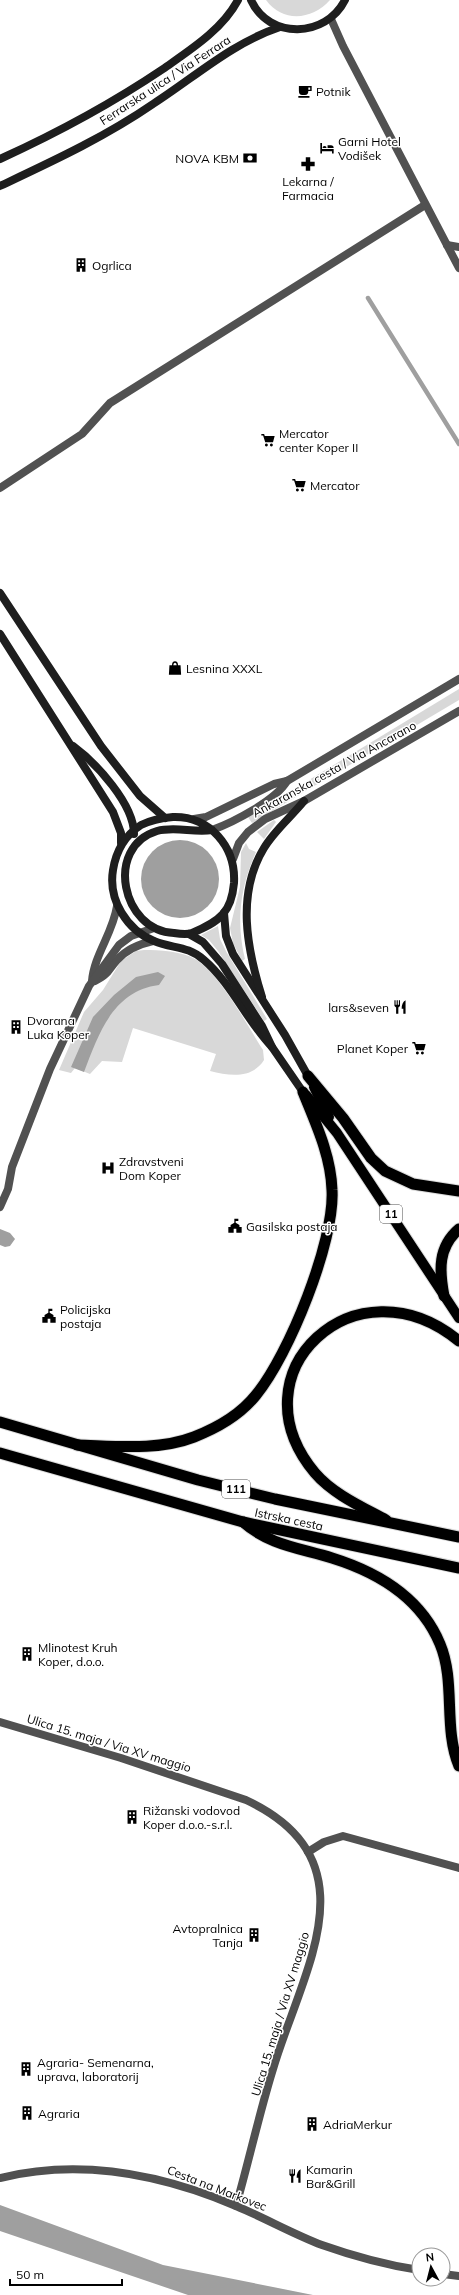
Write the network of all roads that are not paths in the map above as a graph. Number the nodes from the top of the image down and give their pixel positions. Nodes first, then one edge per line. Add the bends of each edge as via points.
1 (238, 0) edge
2 (251, 0) edge
3 (345, 0) edge
4 (331, 19) junction
5 (280, 26) junction
6 (0, 159) edge
7 (0, 186) edge
8 (425, 205) junction
9 (447, 245) junction
10 (459, 248) edge
11 (459, 268) edge
12 (0, 488) edge
13 (0, 592) edge
14 (0, 634) edge
15 (459, 679) edge
16 (459, 711) edge
17 (72, 745) junction
18 (287, 781) junction
19 (304, 801) junction
20 (165, 818) junction
21 (194, 819) junction
22 (212, 830) junction
23 (134, 831) junction
24 (121, 843) junction
25 (134, 848) junction
26 (232, 859) junction
27 (117, 906) junction
28 (224, 913) junction
29 (154, 928) junction
30 (141, 933) junction
31 (190, 934) junction
32 (153, 941) junction
33 (92, 982) junction
34 (262, 997) junction
35 (272, 1047) junction
36 (308, 1076) junction
37 (304, 1092) junction
38 (337, 1133) junction
39 (459, 1191) edge
40 (0, 1208) edge
41 (459, 1229) edge
42 (444, 1296) junction
43 (459, 1318) edge
44 (459, 1341) edge
45 (0, 1422) edge
46 (77, 1445) junction
47 (0, 1453) edge
48 (242, 1522) junction
49 (397, 1526) junction
50 (459, 1537) edge
51 (459, 1568) edge
52 (0, 1722) edge
53 (459, 1766) edge
54 (308, 1852) junction
55 (459, 1868) edge
56 (0, 2178) edge
57 (236, 2206) junction
58 (411, 2269) edge

1 - 6 main road, Ferrarska ulica / Via Ferrara via 233,10 214,31 152,76 71,125
2 - 5 main road via 260,14
3 - 4 main road
4 - 5 main road via 307,29 294,30
4 - 8 street
5 - 7 main road, Ferrarska ulica / Via Ferrara via 255,36 226,53 153,104 81,148
8 - 9 street
8 - 12 street via 110,403 82,434
9 - 10 street
9 - 11 street
13 - 20 main road via 101,746 140,796
14 - 17 main road
15 - 18 street, Ankaranska cesta / Via Ancarano
16 - 19 street, Ankaranska cesta / Via Ancarano
17 - 23 main road via 84,754 112,785 125,804
17 - 24 main road via 76,756 113,812 121,833
18 - 21 street, Ankaranska cesta / Via Ancarano via 274,784 206,817
18 - 22 street, Ankaranska cesta / Via Ancarano via 282,791 238,818
19 - 26 street, Ankaranska cesta / Via Ancarano via 265,819 248,832 239,843
19 - 34 main road via 264,849 257,862 247,898 248,944
20 - 21 main road
20 - 23 main road via 151,820
21 - 22 main road
22 - 25 main road via 157,831 138,842
22 - 26 main road via 222,839
23 - 24 main road
23 - 25 main road
24 - 27 main road via 112,877
25 - 29 main road via 125,866 126,889 130,903 138,915
26 - 28 main road via 233,892
27 - 30 main road via 133,928
27 - 33 street via 115,918 93,968
28 - 31 main road via 208,926
28 - 34 main road via 226,936 233,954
29 - 30 street
29 - 31 main road via 170,933
30 - 32 main road
30 - 33 street via 131,936 119,945
31 - 35 main road via 203,942 222,964 262,1026
32 - 33 street via 129,950 116,960 107,975
32 - 35 main road via 192,951 206,961 256,1030
33 - 40 street via 50,1069 12,1167 8,1189
34 - 36 main road
35 - 37 main road
36 - 38 main road, 11
36 - 39 highway via 343,1118 371,1158 385,1171 413,1184
37 - 38 main road, 11
37 - 46 highway via 327,1154 332,1191 331,1213 312,1284 289,1340 268,1379 240,1412 193,1438 163,1445
38 - 42 main road, 11
41 - 42 highway via 452,1235 440,1260
42 - 43 main road, 11
44 - 49 highway via 438,1326 416,1317 378,1311 355,1315 336,1323 315,1339 301,1356 292,1377 288,1399 289,1424 298,1450 316,1474 339,1494
45 - 46 highway, Istrska cesta / 111
46 - 49 highway, Istrska cesta / 111 via 252,1494
47 - 48 highway, Istrska cesta / 111
48 - 51 highway, Istrska cesta / 111
48 - 53 highway via 256,1534 277,1544 332,1558 359,1569 386,1582 409,1599 428,1622 440,1644 447,1675 452,1735
49 - 50 highway, Istrska cesta
52 - 54 street, Ulica 15. maja / Via XV maggio via 128,1761 258,1805 291,1830
54 - 55 street via 324,1842 343,1836
54 - 57 street, Ulica 15. maja / Via XV maggio via 318,1875 320,1892 320,1920 316,1944 273,2069
56 - 57 street, Cesta na Markovec via 59,2169 119,2171 156,2178
57 - 58 street, Cesta na Markovec via 322,2244

